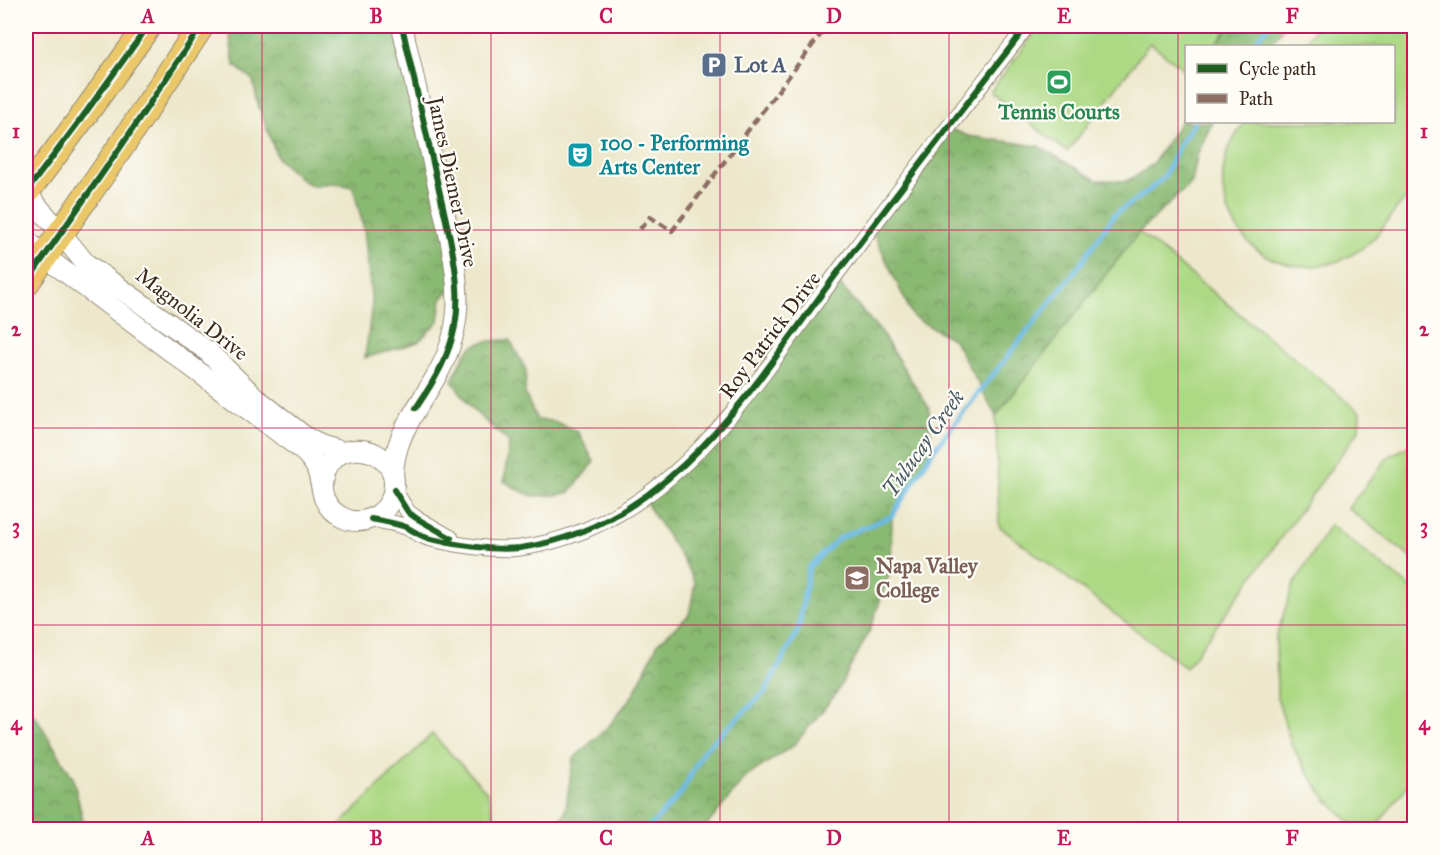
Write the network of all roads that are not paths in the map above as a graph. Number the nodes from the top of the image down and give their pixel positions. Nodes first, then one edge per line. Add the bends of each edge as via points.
1 (148, 26) edge
2 (201, 26) edge
3 (402, 26) edge
4 (1027, 26) edge
5 (26, 193) edge
6 (61, 232) junction
7 (35, 248) edge
8 (26, 283) edge
9 (416, 408) junction
10 (350, 450) junction
11 (393, 483) junction
12 (322, 488) junction
13 (371, 519) junction
14 (462, 544) junction

1 - 5 main road
2 - 6 main road
3 - 9 street, James Diemer Drive via 456,266 459,298 457,321 444,362
4 - 14 street, Roy Patrick Drive via 848,258 759,382 699,451 643,498 574,535 517,548
5 - 6 street, Magnolia Drive
6 - 7 main road
6 - 10 street, Magnolia Drive via 85,263 206,350 295,429 319,445
7 - 8 main road
7 - 12 street, Magnolia Drive via 301,449 316,467
9 - 10 street, James Diemer Drive via 390,435 374,445
9 - 11 street, James Diemer Drive via 398,440
10 - 11 street, Magnolia Drive via 370,451 382,458
10 - 12 street via 333,459 325,469
11 - 13 street via 386,508
11 - 14 street, Roy Patrick Drive via 408,512
12 - 13 street, Magnolia Drive via 327,503 338,515 351,521
13 - 14 street, Roy Patrick Drive

